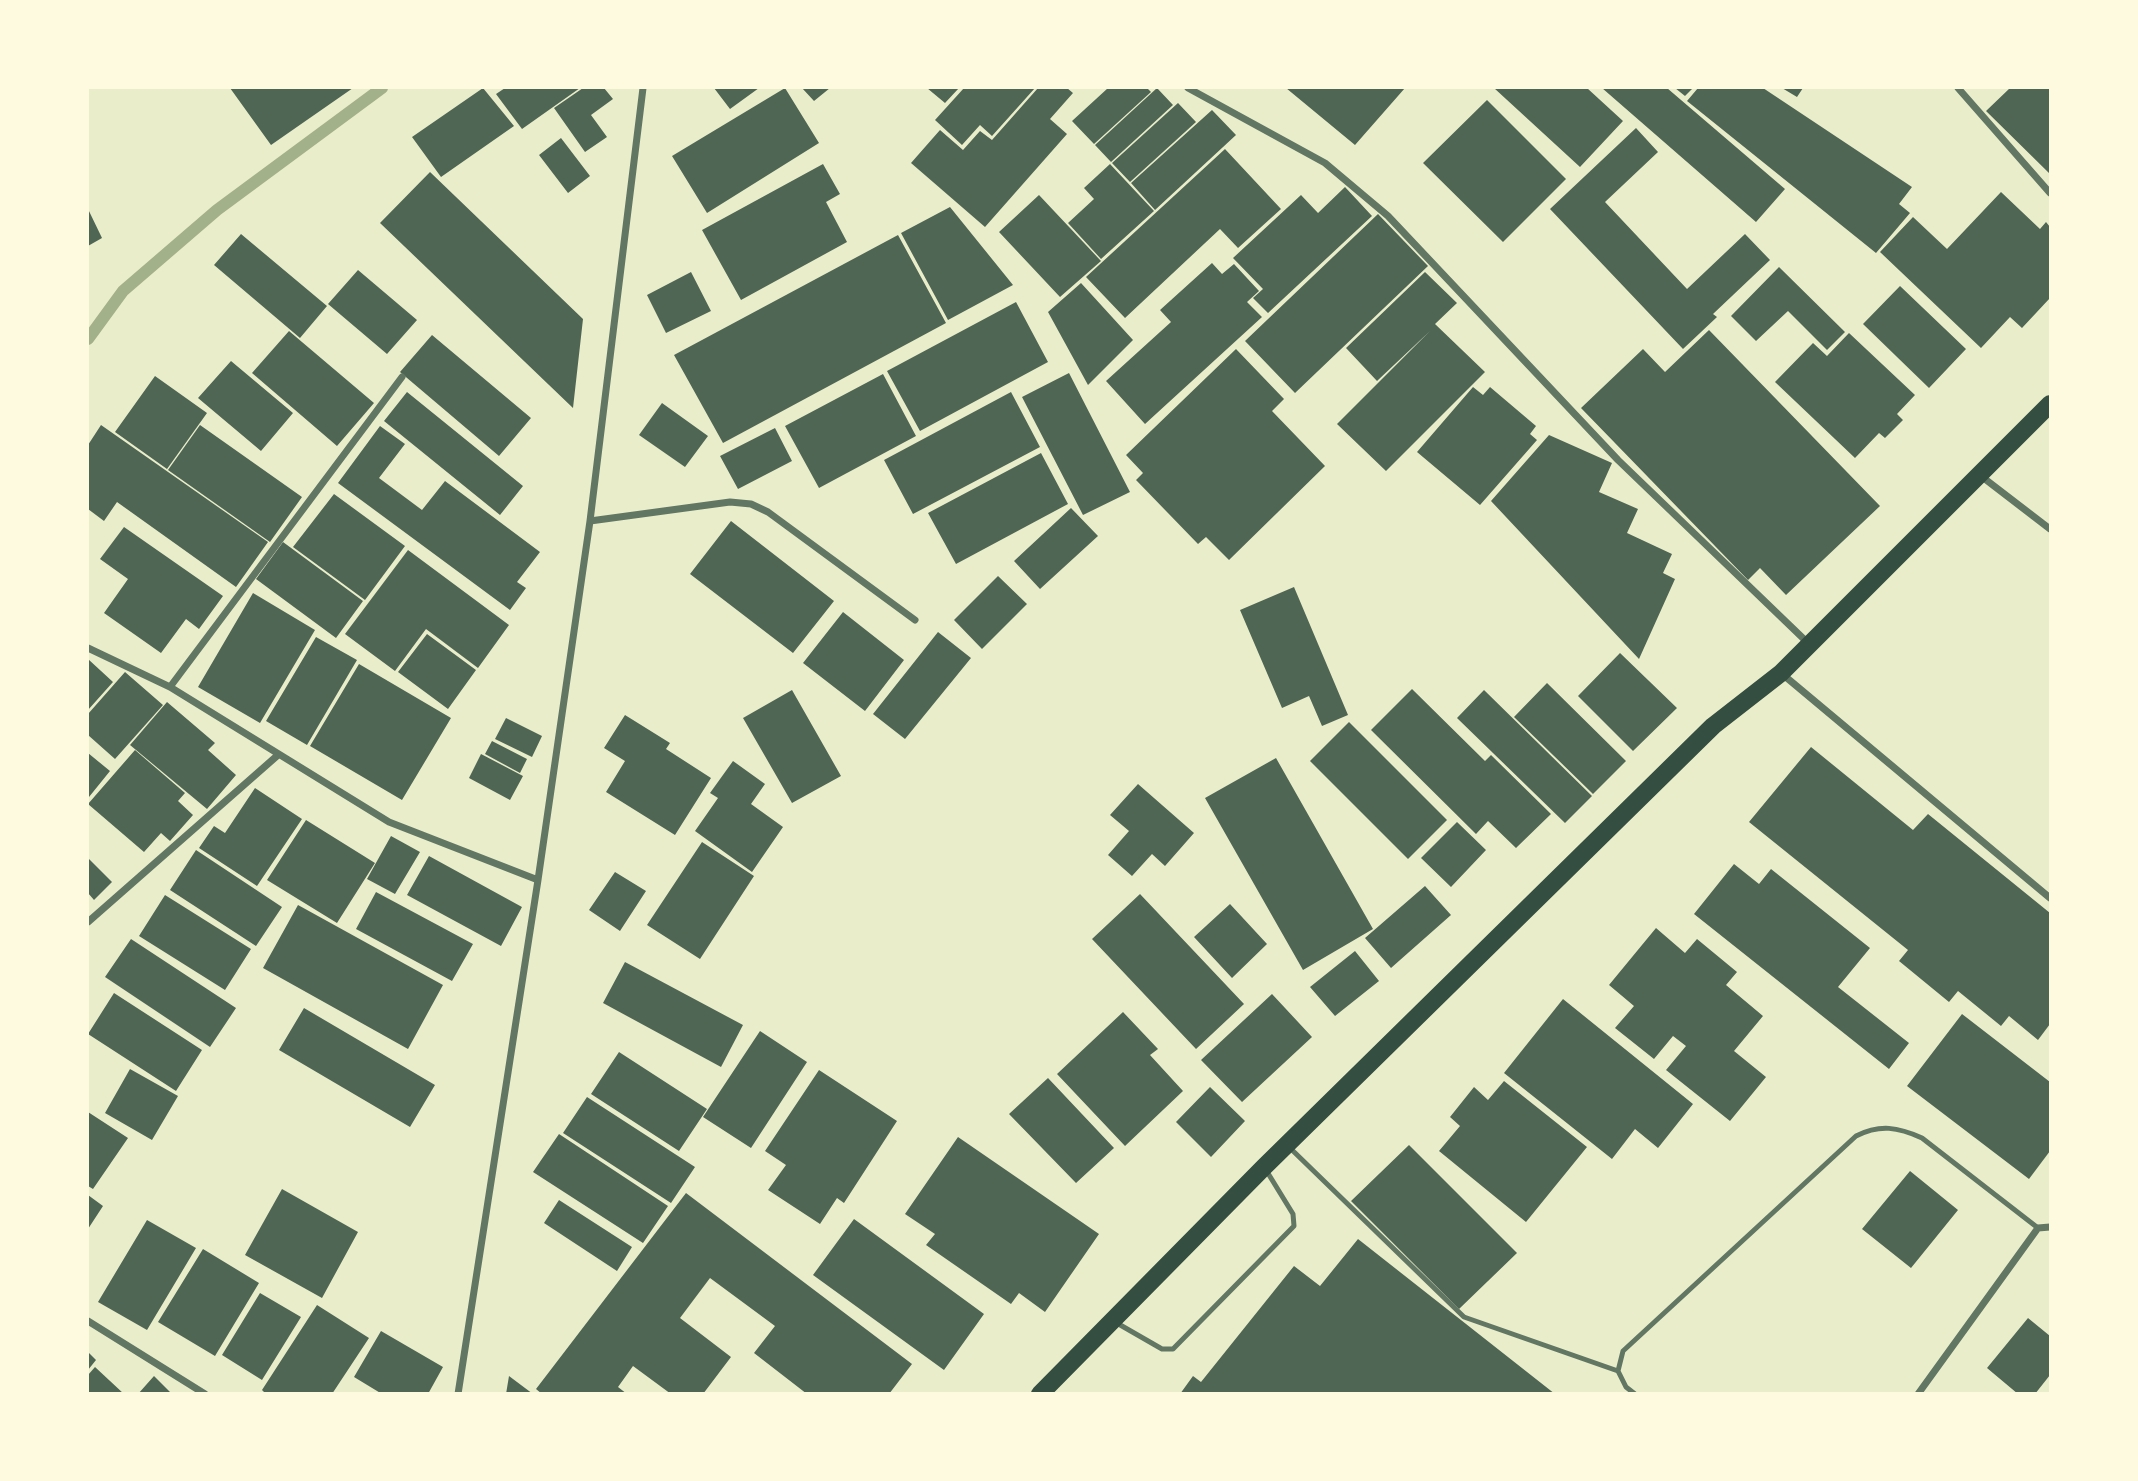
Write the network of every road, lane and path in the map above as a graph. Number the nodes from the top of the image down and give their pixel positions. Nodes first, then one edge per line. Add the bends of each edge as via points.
1 (643, 88) edge
2 (1188, 88) edge
3 (1958, 88) edge
4 (2050, 193) edge
5 (402, 377) dead end
6 (2050, 404) edge
7 (1981, 476) junction
8 (590, 521) junction
9 (2050, 530) edge
10 (915, 620) dead end
11 (1809, 643) junction
12 (88, 648) edge
13 (1781, 673) junction
14 (170, 687) junction
15 (278, 755) junction
16 (538, 880) junction
17 (2050, 898) edge
18 (88, 922) edge
19 (1287, 1145) junction
20 (1264, 1167) junction
21 (2050, 1227) edge
22 (2038, 1228) junction
23 (1113, 1320) junction
24 (88, 1321) edge
25 (1618, 1371) junction
26 (205, 1394) edge
27 (458, 1394) edge
28 (1040, 1394) edge
29 (1635, 1394) edge
30 (1918, 1394) edge

1 - 8 street
2 - 11 street via 1325,163 1388,216 1618,460
3 - 4 street
5 - 14 street
6 - 7 main road
7 - 9 street
7 - 11 main road
8 - 10 street via 730,502 751,504
8 - 16 street
11 - 13 main road
12 - 14 street
13 - 17 street
13 - 19 main road via 1713,726
14 - 15 street
15 - 16 street via 389,822
15 - 18 street
16 - 27 street
19 - 20 main road
19 - 25 lane via 1464,1317
20 - 23 main road
20 - 23 lane via 1293,1214 1294,1226 1173,1349 1162,1349
21 - 22 street
22 - 25 lane via 1922,1138 1902,1129 1869,1129 1856,1136 1623,1351
22 - 30 street
23 - 28 main road
24 - 26 street
25 - 29 lane

